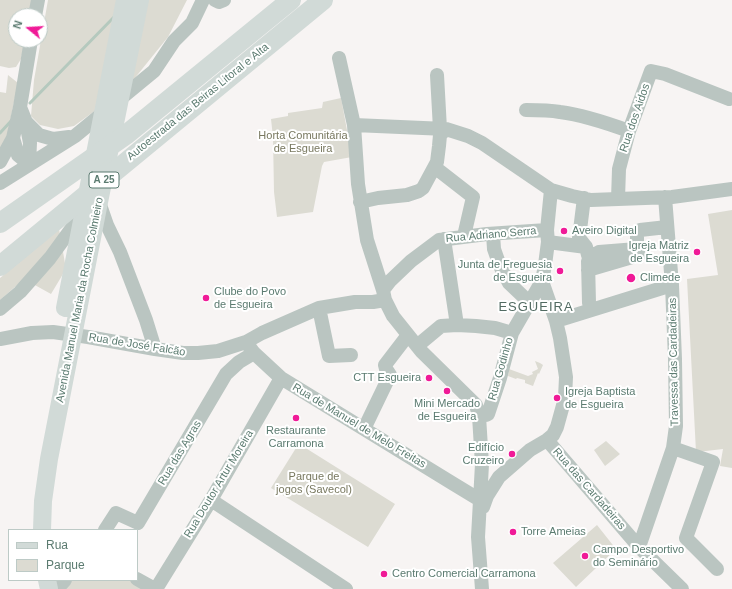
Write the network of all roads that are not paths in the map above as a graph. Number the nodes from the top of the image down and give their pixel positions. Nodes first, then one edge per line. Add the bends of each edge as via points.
1 (125, 0) edge
2 (140, 0) edge
3 (193, 0) edge
4 (203, 0) edge
5 (215, 0) edge
6 (224, 0) edge
7 (290, 0) edge
8 (333, 0) edge
9 (319, 4) edge
10 (174, 42) junction
11 (30, 48) edge
12 (339, 58) dead end
13 (437, 75) dead end
14 (729, 98) dead end
15 (20, 107) junction
16 (526, 110) dead end
17 (26, 122) junction
18 (354, 125) junction
19 (443, 129) junction
20 (629, 131) junction
21 (75, 136) junction
22 (13, 138) junction
23 (0, 162) edge
24 (29, 164) junction
25 (434, 168) junction
26 (0, 183) edge
27 (732, 189) edge
28 (552, 190) junction
29 (665, 197) junction
30 (584, 198) junction
31 (618, 199) junction
32 (99, 202) junction
33 (360, 202) junction
34 (83, 212) junction
35 (0, 224) edge
36 (667, 227) junction
37 (493, 234) junction
38 (548, 236) junction
39 (460, 237) junction
40 (444, 239) junction
41 (587, 251) junction
42 (633, 252) junction
43 (0, 266) edge
44 (588, 270) junction
45 (542, 281) junction
46 (672, 285) junction
47 (384, 295) junction
48 (530, 303) junction
49 (589, 304) dead end
50 (319, 308) junction
51 (0, 309) edge
52 (556, 321) junction
53 (457, 325) junction
54 (512, 333) junction
55 (408, 335) junction
56 (0, 339) edge
57 (418, 346) junction
58 (250, 347) junction
59 (155, 349) junction
60 (351, 355) dead end
61 (281, 378) junction
62 (51, 415) junction
63 (486, 415) dead end
64 (364, 429) junction
65 (547, 440) junction
66 (673, 448) junction
67 (481, 478) junction
68 (494, 485) junction
69 (211, 500) junction
70 (480, 500) junction
71 (478, 519) junction
72 (30, 529) edge
73 (42, 529) edge
74 (106, 529) edge
75 (639, 547) junction
76 (718, 569) dead end
77 (138, 580) edge
78 (64, 581) edge
79 (57, 589) edge
80 (156, 589) edge
81 (346, 589) edge
82 (482, 589) edge
83 (682, 589) edge

1 - 34 main road, Avenida Manuel Maria da Rocha Colmieiro
2 - 32 main road, Avenida Manuel Maria da Rocha Colmieiro
3 - 10 street
4 - 10 street via 192,23
5 - 6 street
7 - 35 highway, Autoestrada das Beiras Litoral e Alta / A 25 via 128,134
8 - 9 highway, Autoestrada das Beiras Litoral e Alta
9 - 43 highway, Autoestrada das Beiras Litoral e Alta / A 25
10 - 21 street via 154,71
11 - 15 street
12 - 18 street
13 - 19 street
14 - 20 street, Rua dos Aidos via 651,71
15 - 17 street
15 - 22 street
16 - 20 street via 580,116
17 - 21 street via 39,135 53,139
17 - 24 street via 30,143
18 - 19 street
18 - 33 street
19 - 25 street
19 - 28 street via 482,143
20 - 31 street, Rua dos Aidos via 619,170
21 - 24 street
22 - 23 street
22 - 24 street via 18,154
24 - 26 street
25 - 33 street via 424,188 419,191
25 - 39 street via 473,197 464,236
27 - 29 street
28 - 30 street
28 - 38 street
29 - 31 street
29 - 36 street, Travessa das Cardadeiras
30 - 31 street
30 - 41 street via 579,238
32 - 59 street
32 - 62 main road, Avenida Manuel Maria da Rocha Colmieiro
33 - 47 street via 367,240
34 - 51 street via 50,258 20,292
34 - 62 main road, Avenida Manuel Maria da Rocha Colmieiro
36 - 42 street via 640,230
36 - 46 street, Travessa das Cardadeiras
37 - 38 street, Rua Adriano Serra
37 - 39 street, Rua Adriano Serra
37 - 48 street via 494,249 509,283
38 - 41 street, Rua Adriano Serra
38 - 45 street
39 - 40 street, Rua Adriano Serra
40 - 47 street, Rua Adriano Serra via 411,261 390,281
40 - 53 street
41 - 42 street, Rua Adriano Serra via 592,256 599,252
41 - 44 street
42 - 44 street
44 - 49 street
45 - 48 street, Rua Godinho
45 - 52 street
46 - 52 street
46 - 66 street, Travessa das Cardadeiras via 676,359 676,426
47 - 50 street, Rua de José Falcão via 373,302
47 - 55 street via 393,316
48 - 54 street, Rua Godinho
50 - 58 street, Rua de José Falcão via 262,333
50 - 60 street via 329,356
52 - 65 street via 566,377 565,398 557,427
53 - 54 street via 494,328
53 - 57 street via 441,326
54 - 63 street, Rua Godinho via 500,378
55 - 57 street
55 - 64 street via 385,364 390,375
56 - 59 street, Rua de José Falcão via 53,332
57 - 67 street via 476,405 479,416
58 - 59 street, Rua de José Falcão via 198,353
58 - 61 street, Rua de Manuel de Melo Freitas
58 - 74 street, Rua das Agras via 226,374 138,523 116,512
61 - 64 street, Rua de Manuel de Melo Freitas
61 - 69 street, Rua Doutor Artur Moreira
62 - 72 main road, Avenida Manuel Maria da Rocha Colmieiro via 38,455
62 - 73 main road, Avenida Manuel Maria da Rocha Colmieiro
64 - 70 street, Rua de Manuel de Melo Freitas
65 - 68 street via 530,450
65 - 75 street, Rua das Cardadeiras
66 - 75 street, Travessa das Cardadeiras
66 - 76 street via 713,462 686,538
67 - 68 street
67 - 70 street
68 - 71 street
69 - 80 street, Rua Doutor Artur Moreira
69 - 81 street
70 - 71 street
71 - 82 street
75 - 83 street, Rua das Cardadeiras
77 - 80 street
78 - 79 street

